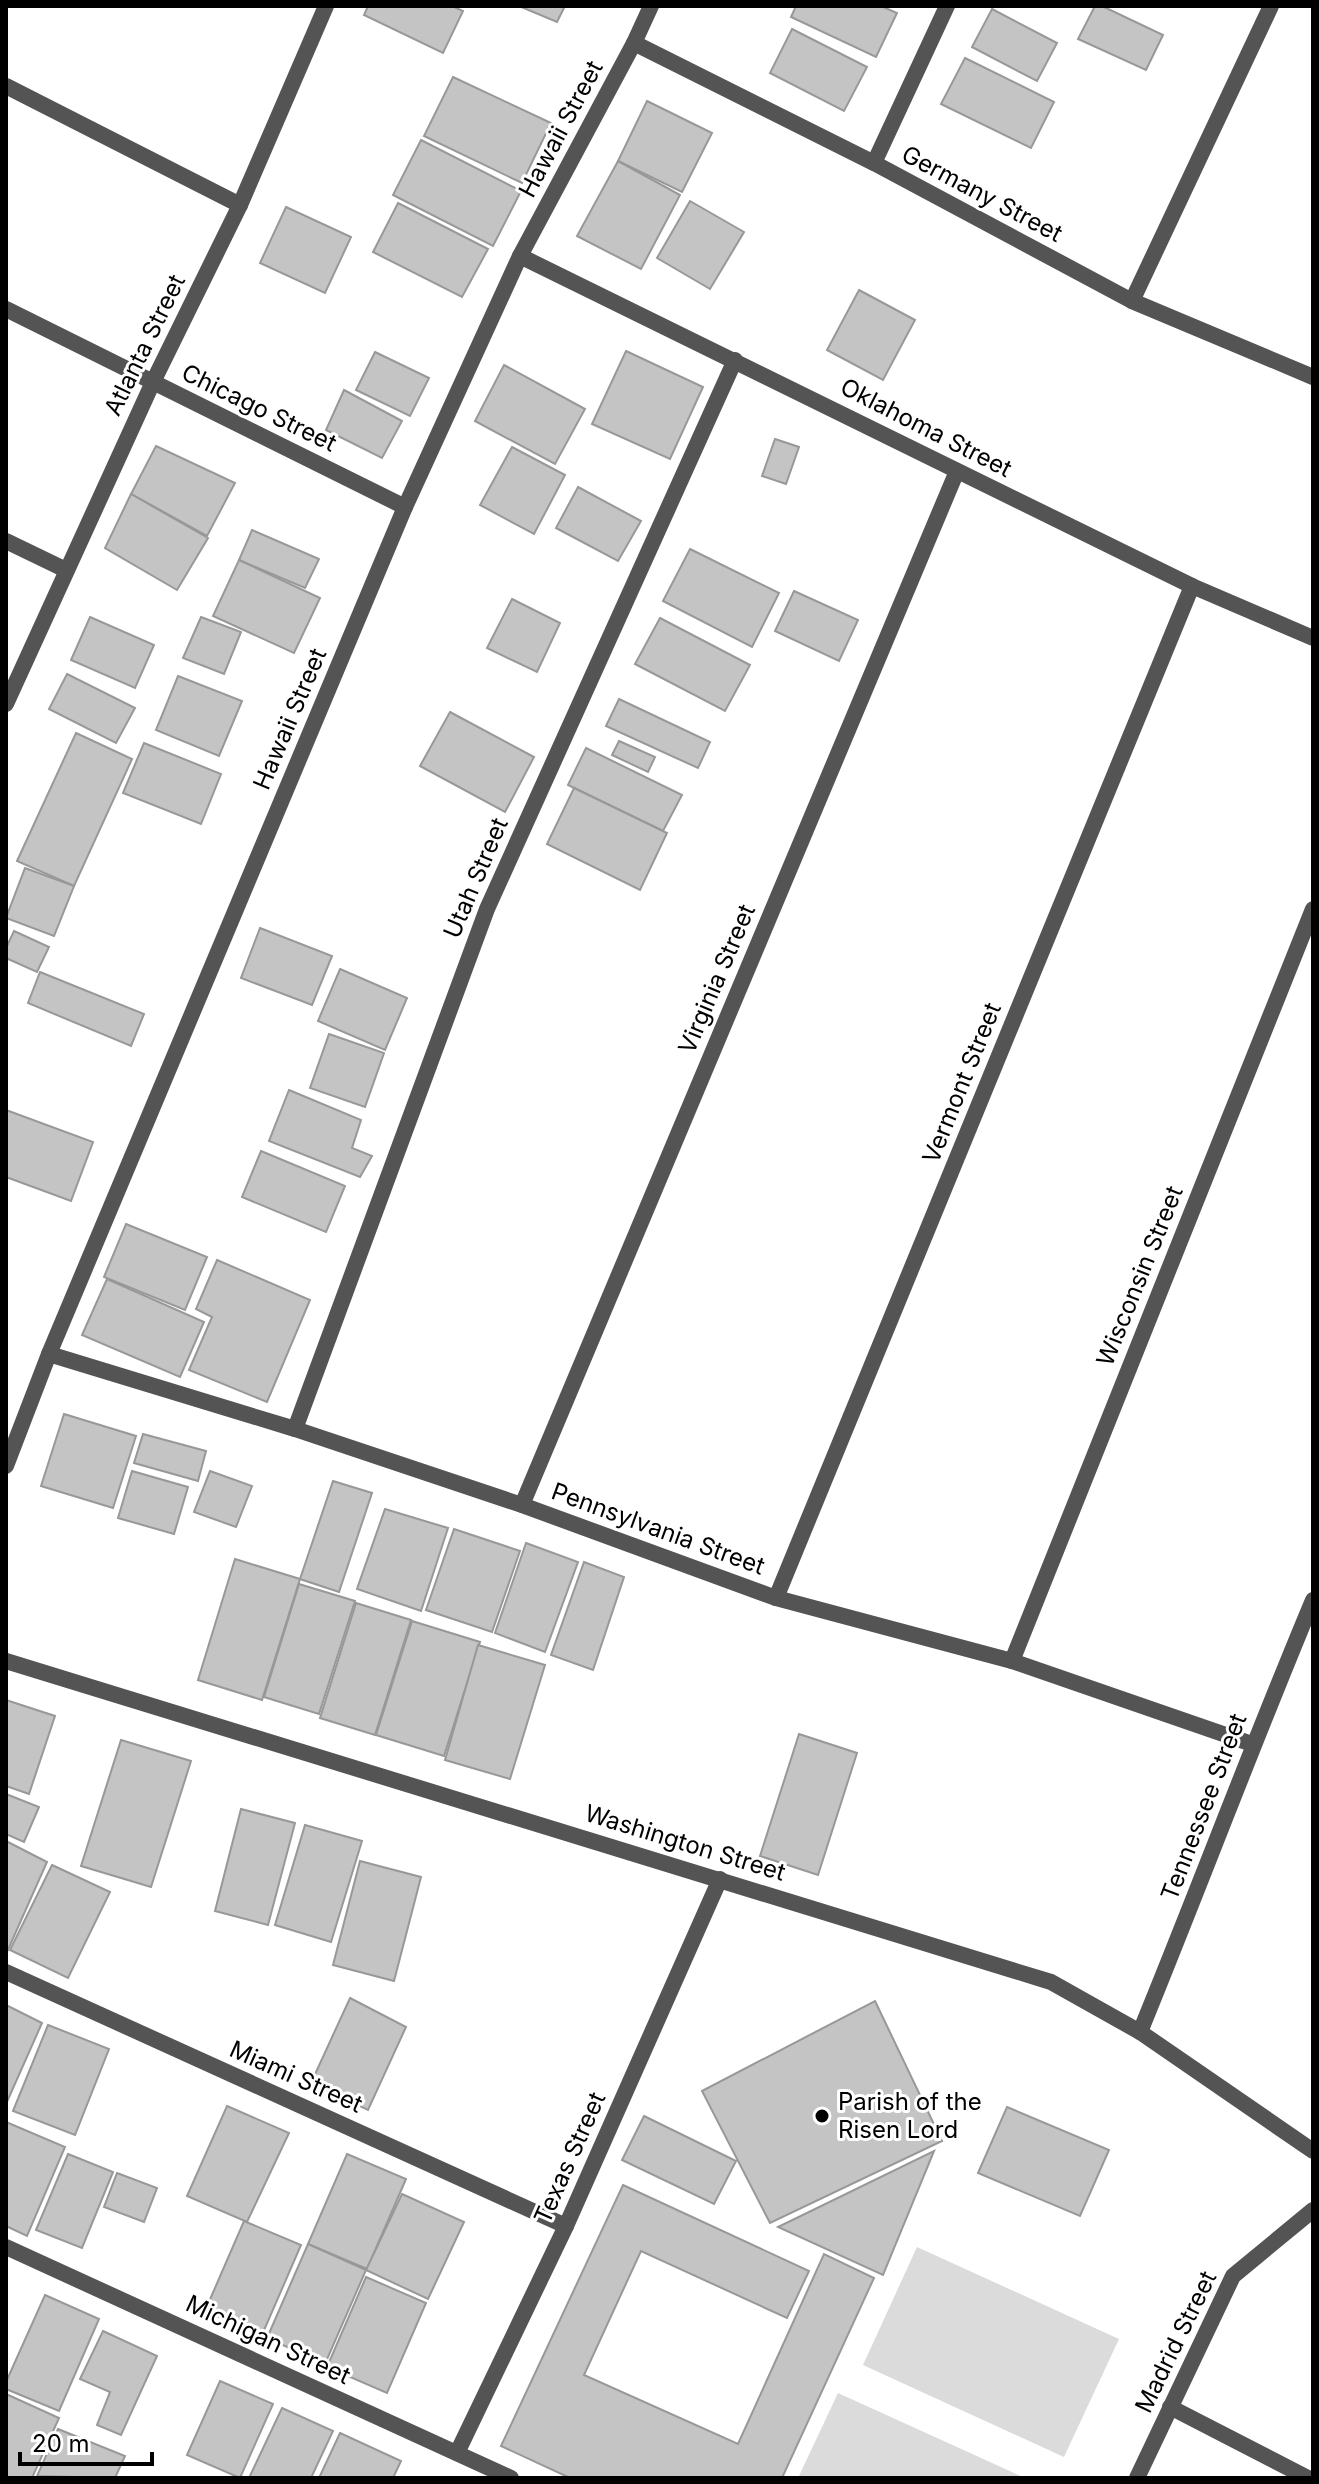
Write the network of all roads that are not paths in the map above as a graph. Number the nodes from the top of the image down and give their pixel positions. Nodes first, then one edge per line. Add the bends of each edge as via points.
1 (651, 6) edge
2 (947, 6) edge
3 (1271, 6) edge
4 (320, 8) edge
5 (634, 43) junction
6 (6, 86) edge
7 (874, 163) junction
8 (240, 205) junction
9 (520, 256) junction
10 (1132, 301) junction
11 (6, 309) edge
12 (735, 360) junction
13 (1313, 377) edge
14 (153, 382) junction
15 (957, 471) junction
16 (405, 507) junction
17 (6, 541) edge
18 (66, 570) junction
19 (1192, 586) junction
20 (1313, 638) edge
21 (6, 704) edge
22 (1313, 909) edge
23 (49, 1354) junction
24 (295, 1429) junction
25 (6, 1466) edge
26 (522, 1505) junction
27 (776, 1598) junction
28 (1313, 1600) edge
29 (6, 1661) edge
30 (1012, 1661) junction
31 (1252, 1744) junction
32 (720, 1879) junction
33 (6, 1972) edge
34 (1140, 2032) junction
35 (1313, 2151) edge
36 (1313, 2210) edge
37 (566, 2226) junction
38 (6, 2247) edge
39 (1170, 2407) junction
40 (457, 2453) junction
41 (511, 2478) edge
42 (1137, 2478) edge
43 (1308, 2478) edge

1 - 5 street, Hawaii Street
2 - 7 street
3 - 10 street
4 - 8 street, Atlanta Street
5 - 7 street, Germany Street
5 - 9 street, Hawaii Street
6 - 8 street
7 - 10 street, Germany Street
8 - 14 street, Atlanta Street
9 - 12 street, Oklahoma Street
9 - 16 street, Hawaii Street
10 - 13 street, Germany Street
11 - 14 street, Chicago Street
12 - 15 street, Oklahoma Street
12 - 24 street, Utah Street via 487,909
14 - 16 street, Chicago Street
14 - 18 street, Atlanta Street
15 - 19 street, Oklahoma Street
15 - 26 street, Virginia Street
16 - 23 street, Hawaii Street
17 - 18 street
18 - 21 street, Atlanta Street
19 - 20 street, Oklahoma Street
19 - 27 street, Vermont Street
22 - 30 street, Wisconsin Street
23 - 24 street, Pennsylvania Street
23 - 25 street, Hawaii Street
24 - 26 street, Pennsylvania Street
26 - 27 street, Pennsylvania Street
27 - 30 street, Pennsylvania Street
28 - 31 street, Tennessee Street
29 - 32 street, Washington Street
30 - 31 street, Pennsylvania Street
31 - 34 street, Tennessee Street
32 - 34 street, Washington Street via 1051,1982
32 - 37 street, Texas Street
33 - 37 street, Miami Street
34 - 35 street, Washington Street
36 - 39 street, Madrid Street via 1233,2276
37 - 40 street, Texas Street
38 - 40 street, Michigan Street
39 - 42 street, Madrid Street
39 - 43 street
40 - 41 street, Michigan Street

